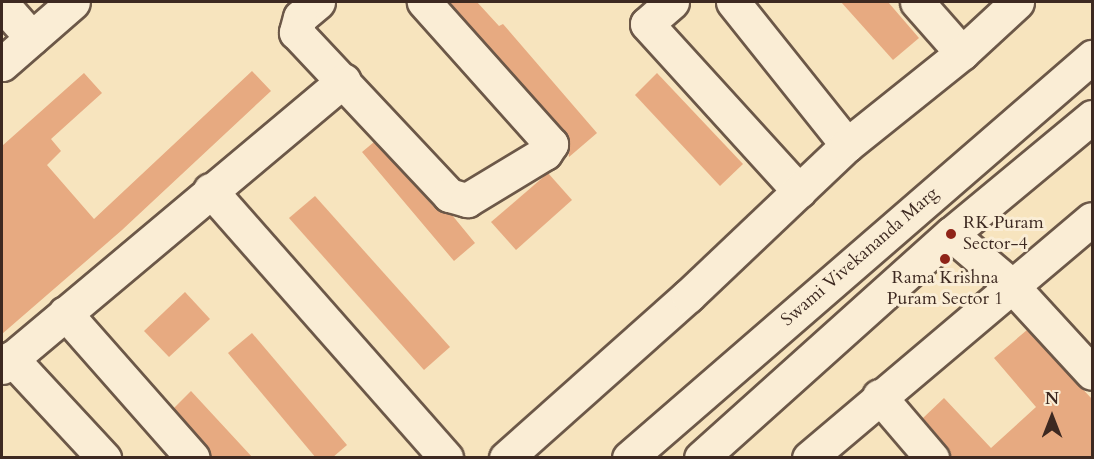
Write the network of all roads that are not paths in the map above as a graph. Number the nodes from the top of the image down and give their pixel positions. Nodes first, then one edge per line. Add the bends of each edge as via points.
1 (73, 2) edge
2 (318, 2) edge
3 (424, 2) edge
4 (672, 2) edge
5 (733, 2) edge
6 (917, 2) edge
7 (1017, 2) edge
8 (2, 4) edge
9 (32, 38) junction
10 (962, 52) junction
11 (1092, 57) edge
12 (2, 64) edge
13 (344, 80) junction
14 (1092, 117) edge
15 (847, 145) junction
16 (210, 190) junction
17 (799, 190) junction
18 (1090, 227) edge
19 (951, 234) junction
20 (1012, 286) junction
21 (65, 313) junction
22 (6, 362) edge
23 (1092, 373) edge
24 (879, 396) junction
25 (814, 456) edge
26 (104, 458) edge
27 (193, 458) edge
28 (446, 458) edge
29 (507, 458) edge
30 (629, 458) edge
31 (701, 458) edge
32 (932, 458) edge

1 - 9 street
2 - 13 street via 300,17 296,32
3 - 13 street via 548,139 551,144 545,153 474,198 457,200
4 - 17 street via 647,24
5 - 15 street
6 - 10 street
7 - 10 street
8 - 9 street
9 - 12 street
10 - 15 street
11 - 30 street, Swami Vivekananda Marg
13 - 16 street
14 - 19 street
15 - 17 street
16 - 21 street
16 - 28 street
17 - 29 street via 688,296
18 - 20 street
19 - 20 street
19 - 31 street
20 - 23 street
20 - 24 street
21 - 22 street
21 - 27 street
22 - 26 street
24 - 25 street
24 - 32 street

